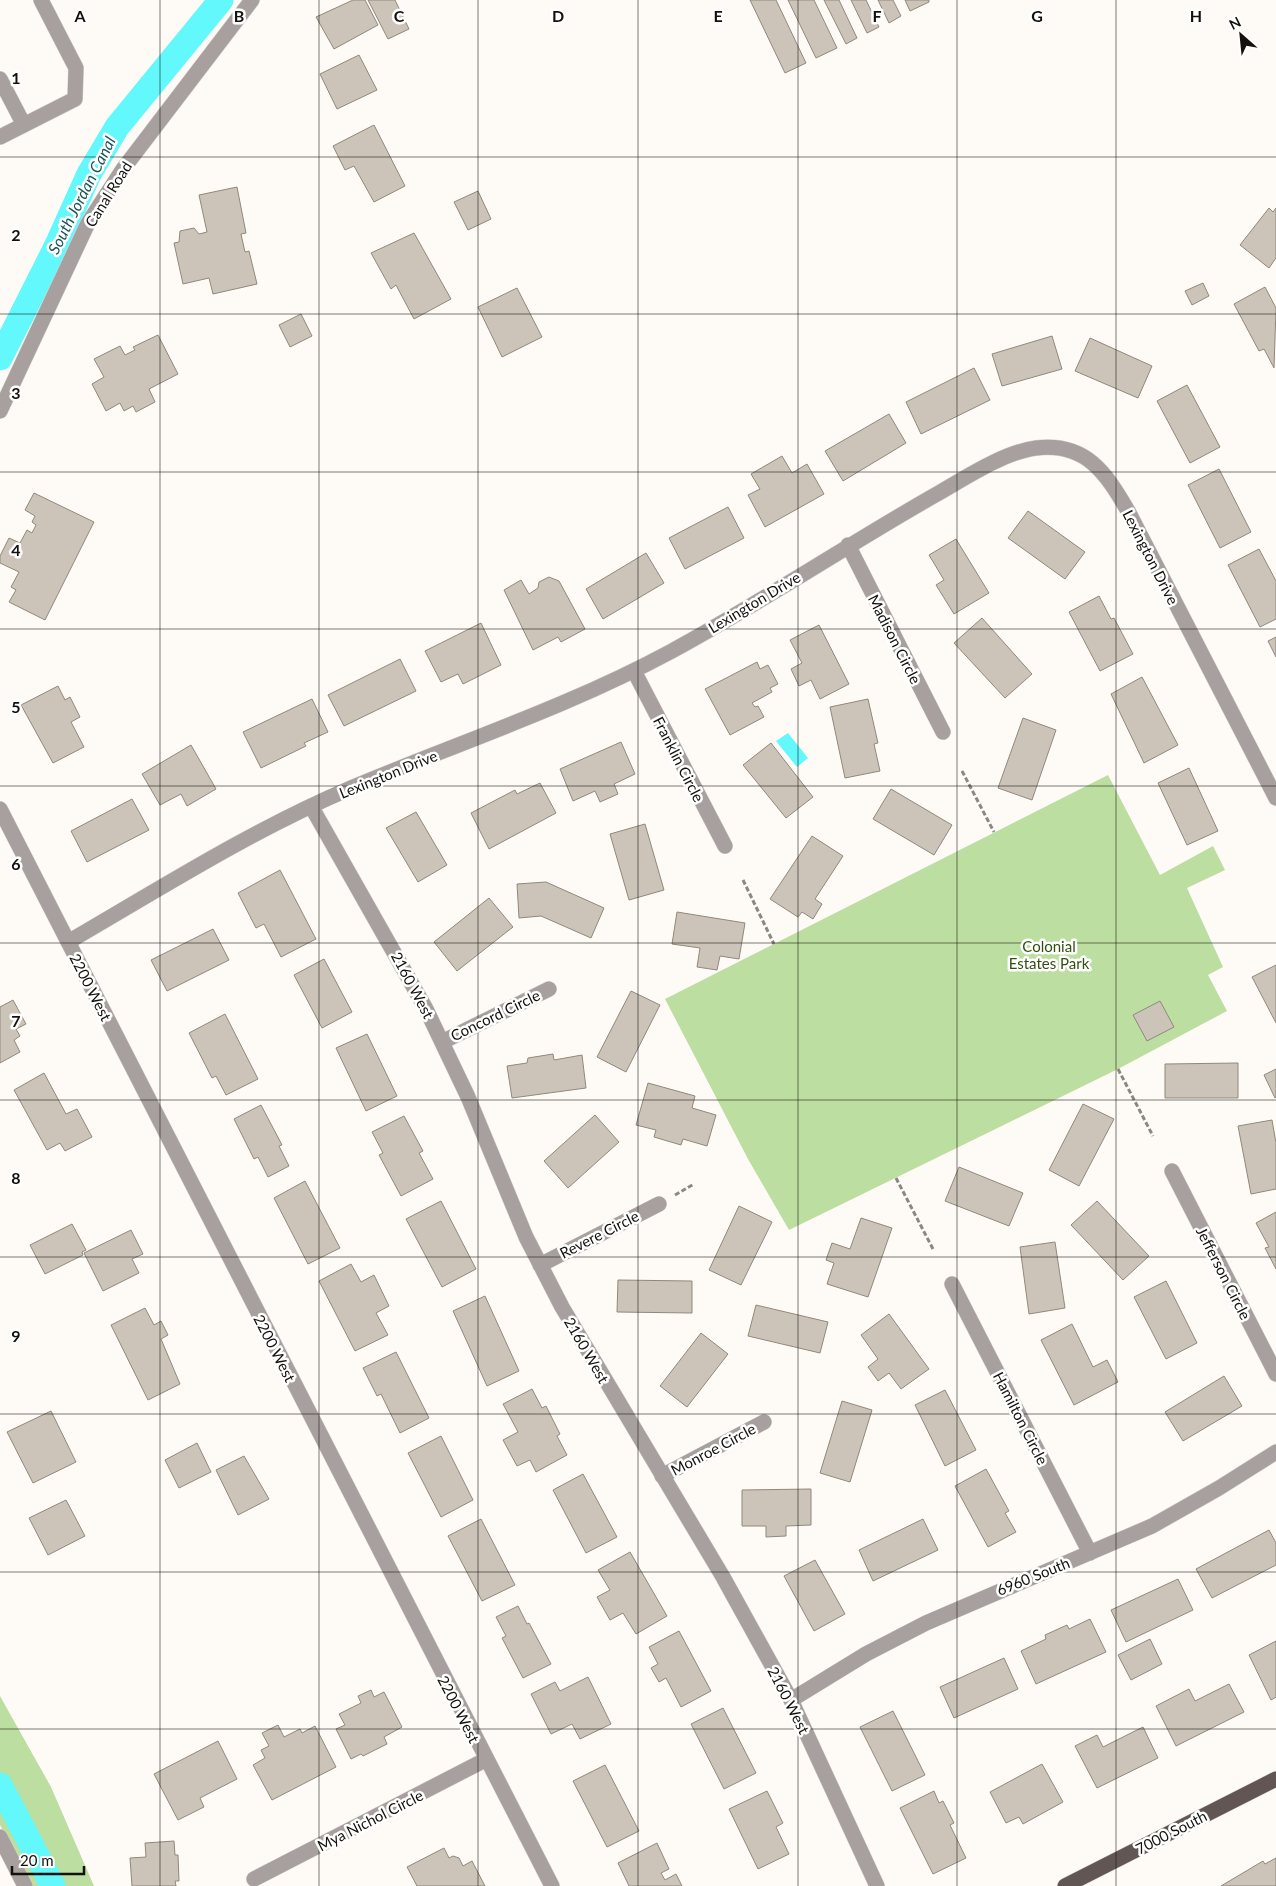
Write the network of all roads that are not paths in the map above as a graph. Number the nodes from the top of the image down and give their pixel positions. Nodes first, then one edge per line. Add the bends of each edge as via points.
1 (41, 0) edge
2 (252, 0) edge
3 (0, 79) edge
4 (24, 125) junction
5 (0, 137) edge
6 (0, 411) edge
7 (848, 546) junction
8 (634, 671) junction
9 (943, 732) dead end
10 (1276, 798) edge
11 (312, 806) junction
12 (0, 809) edge
13 (725, 846) dead end
14 (68, 942) junction
15 (549, 989) dead end
16 (442, 1042) junction
17 (1172, 1171) dead end
18 (659, 1204) dead end
19 (540, 1265) junction
20 (952, 1284) dead end
21 (1276, 1374) edge
22 (764, 1422) dead end
23 (1276, 1452) edge
24 (662, 1476) junction
25 (1090, 1553) junction
26 (791, 1700) junction
27 (485, 1760) junction
28 (1276, 1779) edge
29 (0, 1837) edge
30 (254, 1879) dead end
31 (25, 1886) edge
32 (552, 1886) edge
33 (877, 1886) edge
34 (1065, 1886) edge

1 - 4 street via 76,68 76,100
2 - 6 street, Canal Road via 123,169 88,222
3 - 4 street
4 - 5 street
7 - 8 street, Lexington Drive
7 - 9 street, Madison Circle
7 - 10 street, Lexington Drive via 961,481 1032,448 1060,446 1089,460 1110,480 1128,512
8 - 11 street, Lexington Drive via 586,694
8 - 13 street, Franklin Circle
11 - 14 street, Lexington Drive via 188,872
11 - 16 street, 2160 West via 410,978
12 - 14 street, 2200 West
14 - 27 street, 2200 West
15 - 16 street, Concord Circle
16 - 19 street, 2160 West
17 - 21 street, Jefferson Circle
18 - 19 street, Revere Circle
19 - 24 street, 2160 West
20 - 25 street, Hamilton Circle
22 - 24 street, Monroe Circle
23 - 25 street, 6960 South via 1152,1526
24 - 26 street, 2160 West
25 - 26 street, 6960 South via 926,1622
26 - 33 street, 2160 West
27 - 30 street, Mya Nichol Circle
27 - 32 street, 2200 West
28 - 34 main road, 7000 South
29 - 31 street

